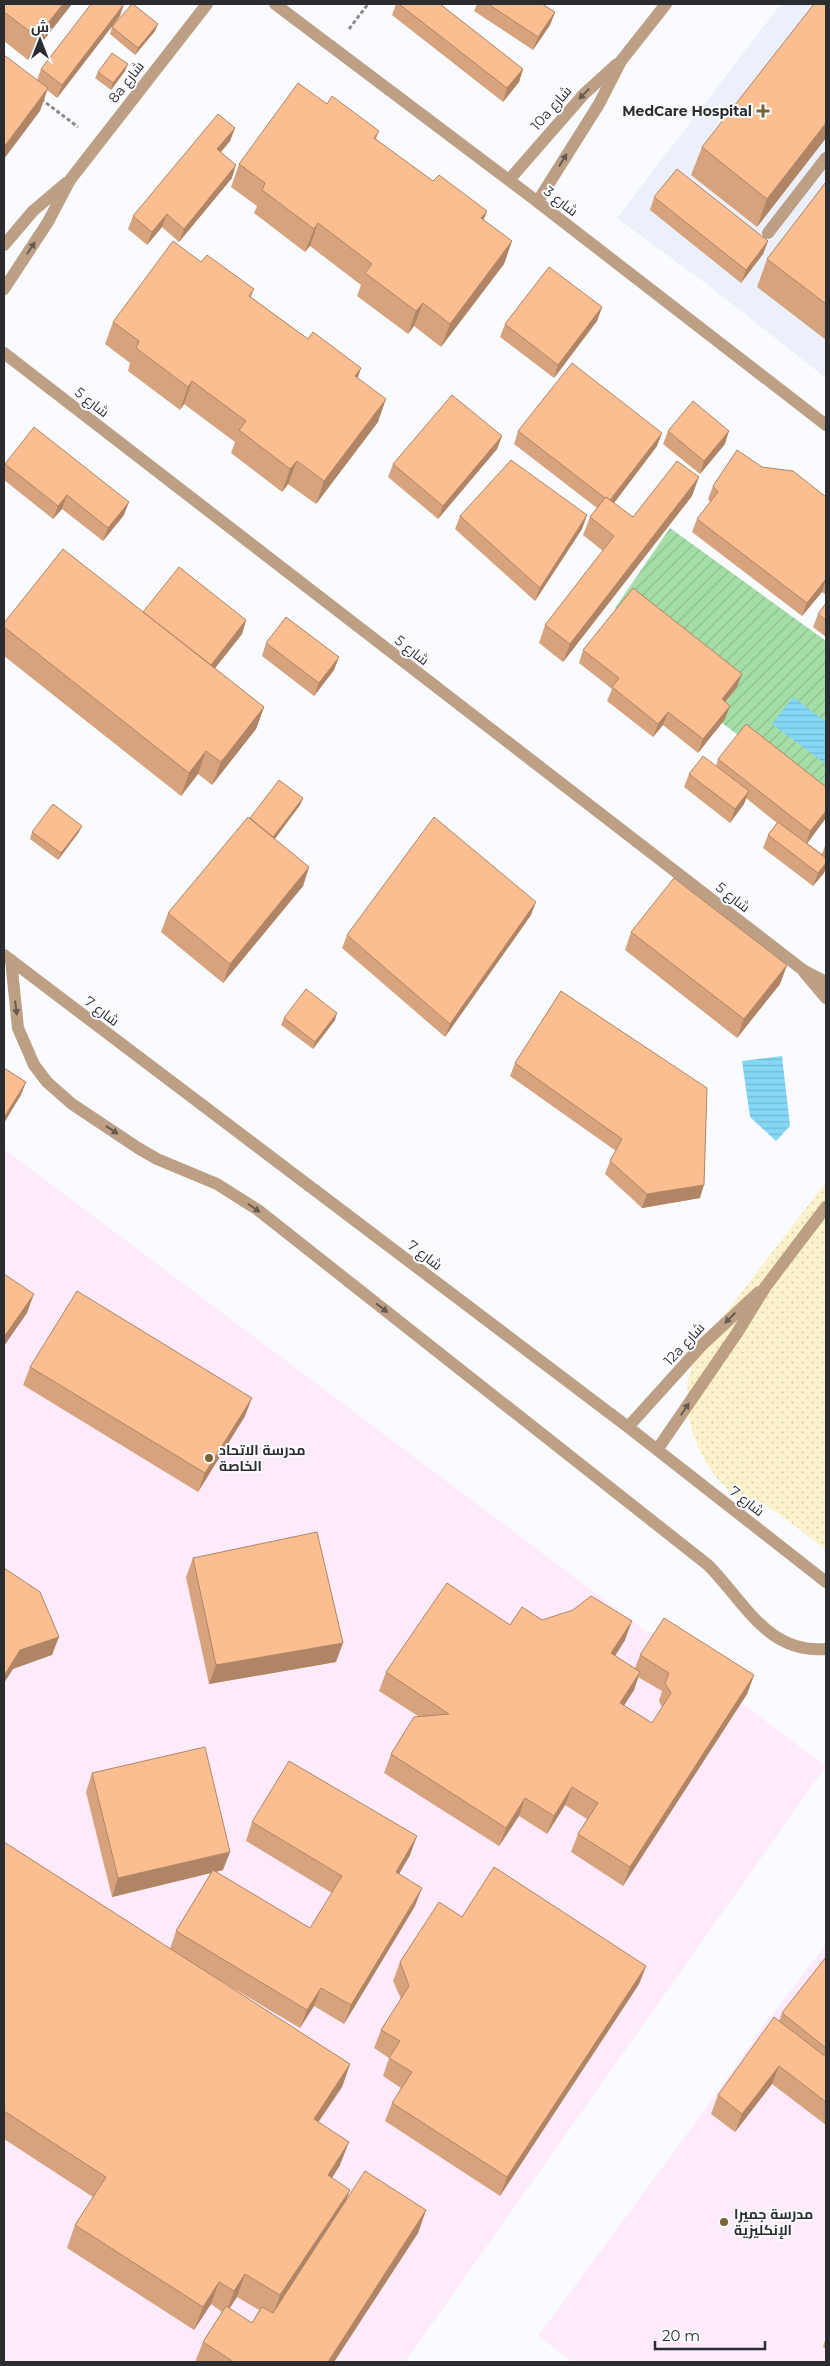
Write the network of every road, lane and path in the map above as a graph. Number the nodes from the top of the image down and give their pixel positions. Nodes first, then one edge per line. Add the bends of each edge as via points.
1 (207, 4) edge
2 (275, 4) edge
3 (666, 4) edge
4 (621, 61) junction
5 (35, 94) edge
6 (98, 143) junction
7 (826, 158) edge
8 (70, 180) junction
9 (509, 180) junction
10 (538, 201) junction
11 (768, 233) edge
12 (4, 245) edge
13 (4, 289) edge
14 (4, 353) edge
15 (826, 426) edge
16 (7, 958) edge
17 (803, 970) junction
18 (826, 982) edge
19 (826, 998) edge
20 (826, 1207) edge
21 (766, 1286) junction
22 (628, 1427) junction
23 (657, 1450) junction
24 (826, 1582) edge
25 (826, 1649) edge

1 - 6 street, 8a شارع
2 - 9 street, شارع 3
3 - 4 street, 10a شارع
4 -> 9 street, 10a شارع via 584,94
10 -> 4 street, 10a شارع via 599,104
5 - 6 path
6 - 8 street, 8a شارع
7 - 11 street
8 - 12 street, 8a شارع via 33,211
13 -> 8 street, 8a شارع via 48,222
9 - 10 street, شارع 3
10 - 15 street, شارع 3
14 - 17 street, شارع 5
16 - 22 street, شارع 7
16 -> 25 street via 18,1028 25,1047 34,1066 62,1096 138,1148 217,1184 258,1210 708,1564 772,1636 793,1646
17 - 18 street, شارع 5
17 - 19 street, شارع 5
20 - 21 street, 12a شارع
21 -> 22 street, 12a شارع via 704,1344
23 -> 21 street, 12a شارع
22 - 23 street, شارع 7
23 - 24 street, شارع 7

